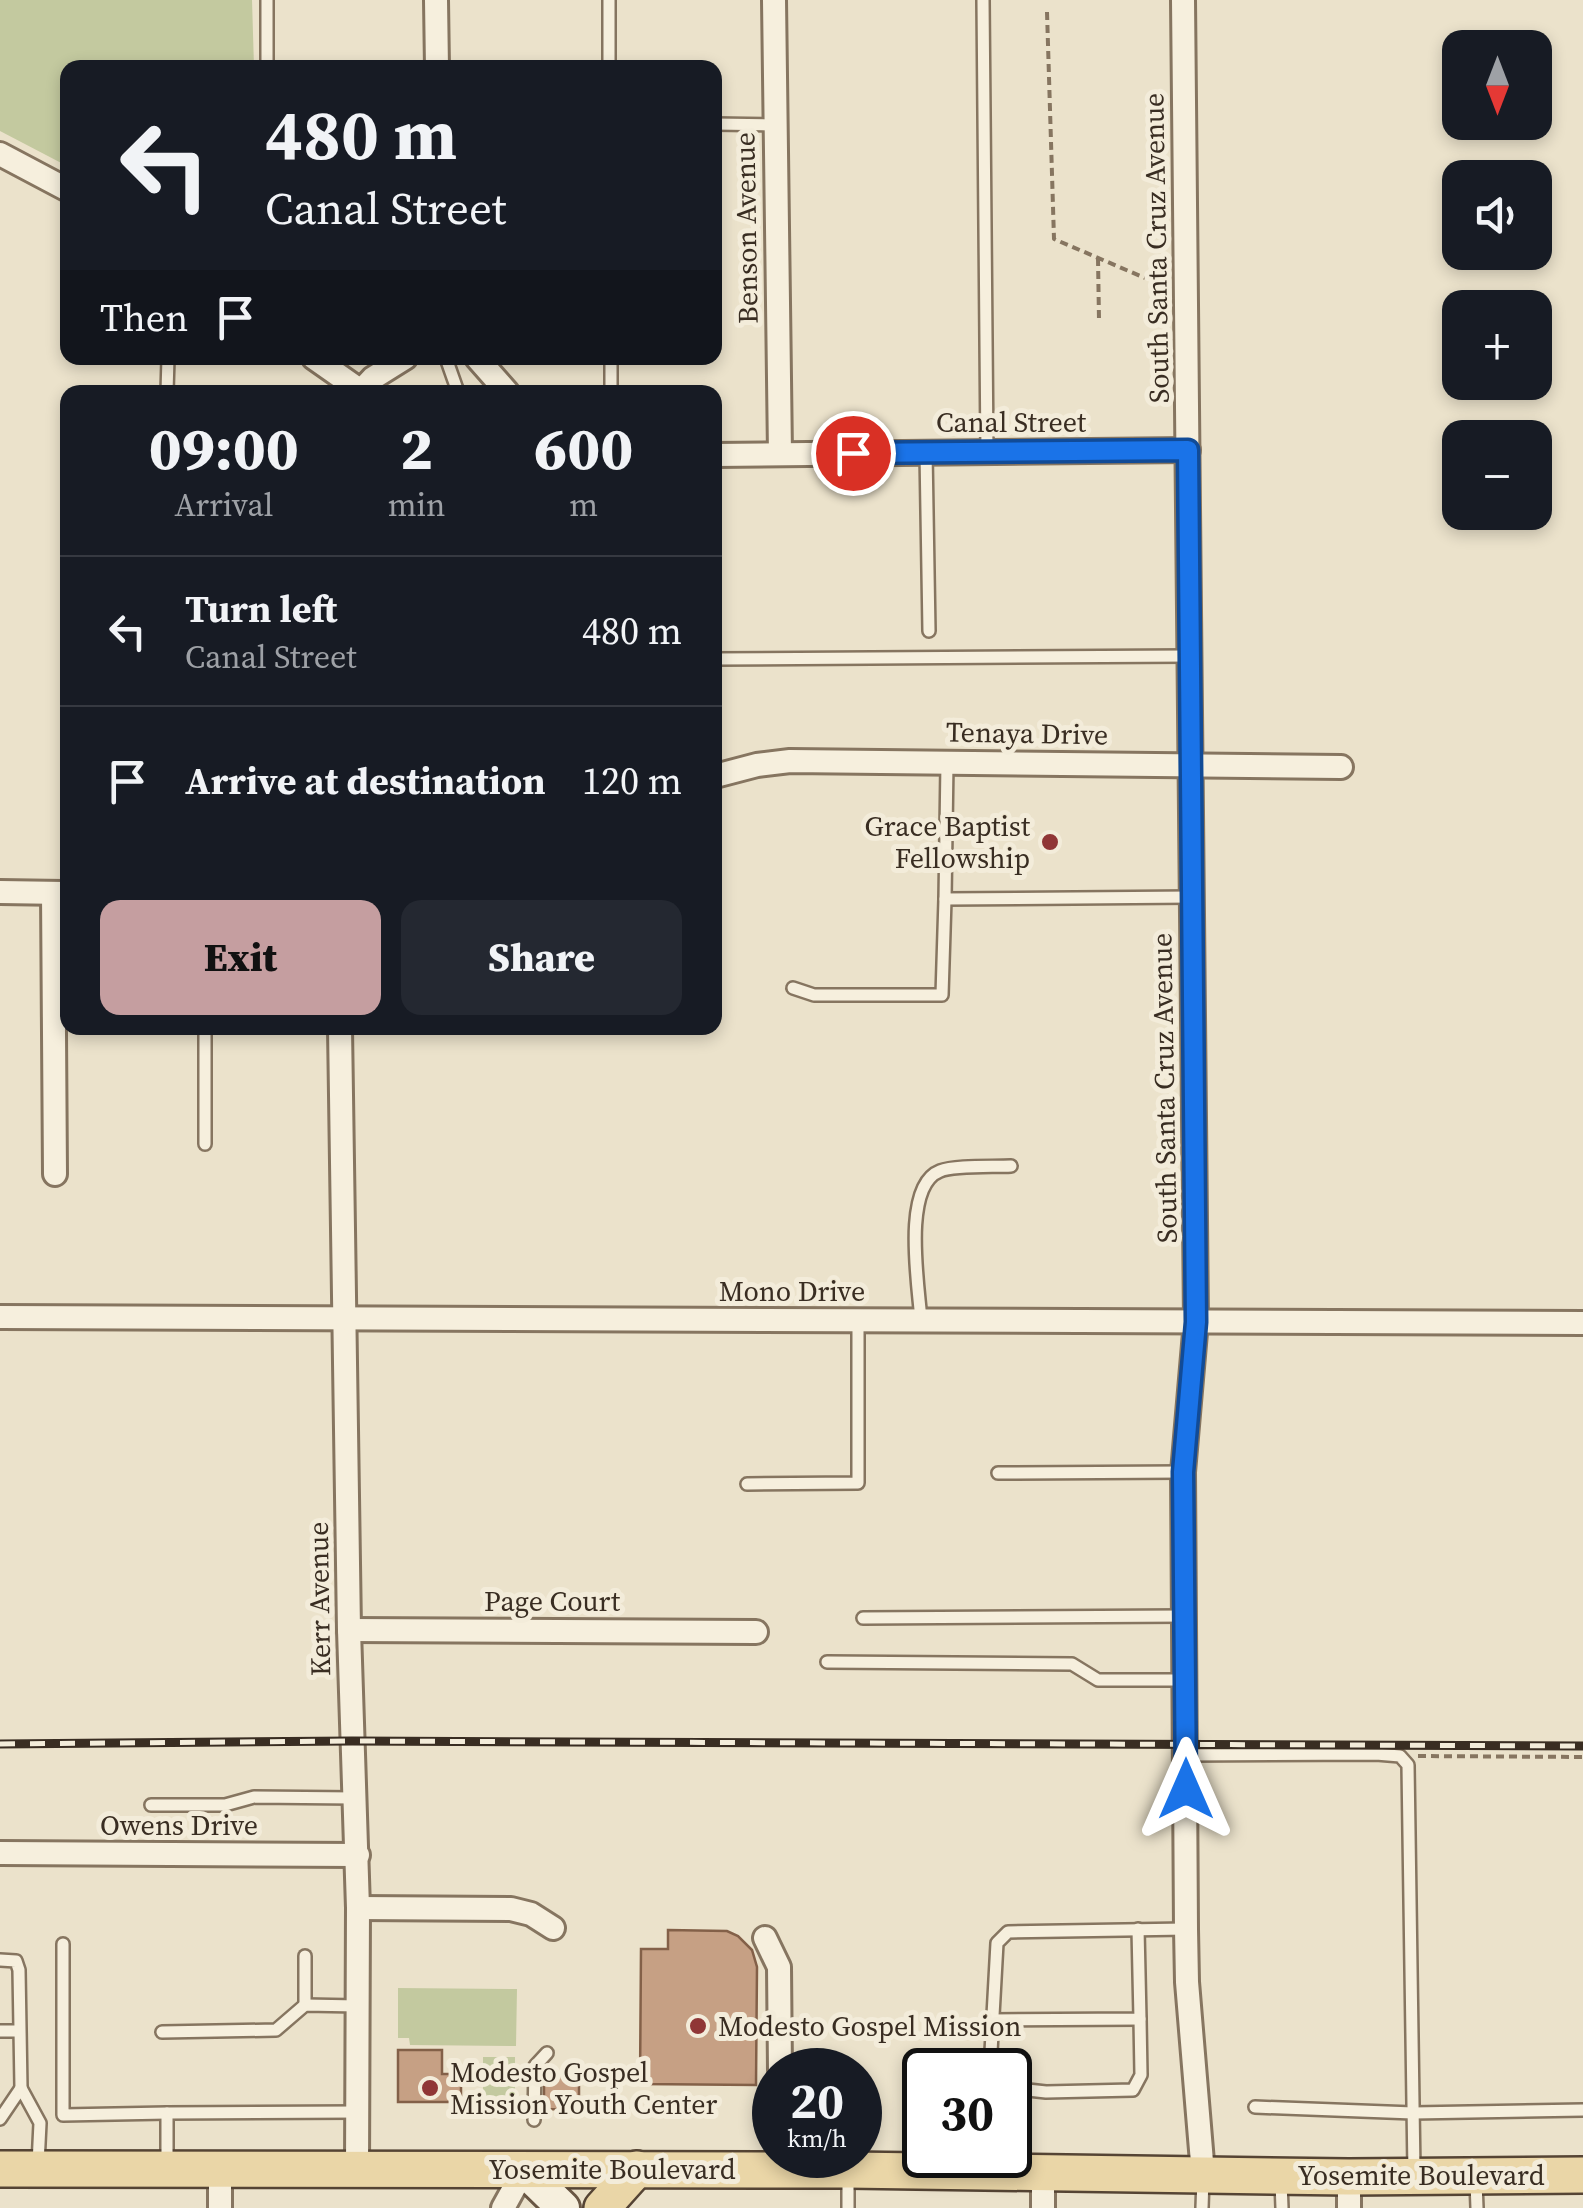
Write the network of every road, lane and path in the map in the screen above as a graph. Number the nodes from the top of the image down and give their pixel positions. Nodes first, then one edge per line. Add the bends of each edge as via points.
1 (267, 0) edge
2 (436, 0) edge
3 (609, 0) edge
4 (774, 0) edge
5 (983, 0) edge
6 (1183, 0) edge
7 (1047, 12) dead end
8 (267, 60) edge
9 (437, 60) edge
10 (609, 60) edge
11 (722, 124) edge
12 (774, 124) junction
13 (1, 158) edge
14 (60, 186) edge
15 (1098, 258) junction
16 (1145, 278) dead end
17 (1098, 320) dead end
18 (324, 365) edge
19 (393, 365) edge
20 (484, 365) edge
21 (351, 385) edge
22 (367, 385) edge
23 (501, 385) edge
24 (1188, 450) junction
25 (926, 452) junction
26 (987, 453) junction
27 (722, 454) edge
28 (780, 454) junction
29 (929, 631) dead end
30 (1189, 656) junction
31 (722, 659) edge
32 (947, 763) junction
33 (1190, 765) junction
34 (1341, 767) dead end
35 (722, 774) edge
36 (0, 892) edge
37 (60, 893) edge
38 (1192, 896) junction
39 (945, 899) junction
40 (793, 988) dead end
41 (206, 1035) edge
42 (340, 1035) edge
43 (205, 1144) dead end
44 (1011, 1166) dead end
45 (55, 1174) dead end
46 (0, 1317) edge
47 (345, 1320) junction
48 (858, 1322) junction
49 (921, 1322) junction
50 (1196, 1322) junction
51 (1583, 1323) edge
52 (1183, 1472) junction
53 (998, 1473) dead end
54 (746, 1484) dead end
55 (1184, 1616) junction
56 (863, 1618) dead end
57 (348, 1630) junction
58 (756, 1632) dead end
59 (827, 1662) dead end
60 (1185, 1680) junction
61 (1185, 1754) junction
62 (1400, 1756) junction
63 (1583, 1757) edge
64 (354, 1798) junction
65 (152, 1806) dead end
66 (0, 1853) edge
67 (358, 1856) junction
68 (358, 1908) junction
69 (553, 1928) dead end
70 (1138, 1929) junction
71 (1186, 1929) junction
72 (765, 1938) dead end
73 (62, 1944) dead end
74 (306, 1956) dead end
75 (0, 1960) edge
76 (305, 2005) junction
77 (358, 2006) junction
78 (1140, 2019) junction
79 (992, 2020) junction
80 (0, 2030) edge
81 (19, 2031) junction
82 (162, 2032) dead end
83 (780, 2048) edge
84 (991, 2048) edge
85 (547, 2053) dead end
86 (1032, 2087) edge
87 (20, 2088) junction
88 (1255, 2108) dead end
89 (1583, 2110) edge
90 (357, 2112) junction
91 (168, 2113) junction
92 (1413, 2113) junction
93 (0, 2118) edge
94 (534, 2120) dead end
95 (752, 2163) edge
96 (0, 2168) edge
97 (38, 2168) junction
98 (167, 2168) junction
99 (220, 2168) junction
100 (637, 2169) junction
101 (357, 2170) junction
102 (524, 2170) junction
103 (1032, 2170) edge
104 (1042, 2172) junction
105 (1583, 2175) edge
106 (1414, 2176) junction
107 (848, 2178) edge
108 (1202, 2191) edge
109 (1281, 2192) edge
110 (1349, 2192) edge
111 (1476, 2192) edge
112 (220, 2208) edge
113 (503, 2208) edge
114 (563, 2208) edge
115 (602, 2208) edge
116 (848, 2208) edge
117 (1043, 2208) edge

1 - 8 lane
2 - 9 street
3 - 10 lane
4 - 12 street, Benson Avenue
5 - 26 lane
6 - 24 street, South Santa Cruz Avenue
7 - 15 path via 1054,239
11 - 12 lane
12 - 28 street, Benson Avenue
13 - 14 street
15 - 16 path
15 - 17 path
18 - 21 street
19 - 22 street
20 - 23 street
24 - 26 street, Canal Street
24 - 30 street, South Santa Cruz Avenue
25 - 26 street, Canal Street
25 - 28 street, Canal Street
25 - 29 lane
27 - 28 street, Canal Street
30 - 31 lane
30 - 33 street, South Santa Cruz Avenue
32 - 33 street, Tenaya Drive
32 - 35 street, Tenaya Drive via 790,760
32 - 39 lane
33 - 34 street, Tenaya Drive
33 - 38 street, South Santa Cruz Avenue
36 - 37 street
37 - 45 street
38 - 39 lane
38 - 50 street, South Santa Cruz Avenue
39 - 40 lane via 942,995 814,995
41 - 43 lane
42 - 47 street, Kerr Avenue
44 - 49 lane via 939,1171 922,1188 916,1212
46 - 47 street, Mono Drive
47 - 48 street, Mono Drive
47 - 57 street, Kerr Avenue
48 - 49 street, Mono Drive
48 - 54 lane via 858,1483
49 - 50 street, Mono Drive
50 - 51 street, Mono Drive
50 - 52 street, South Santa Cruz Avenue
52 - 53 lane
52 - 55 street, South Santa Cruz Avenue
55 - 56 lane
55 - 60 street, South Santa Cruz Avenue
57 - 58 street, Page Court
57 - 64 street, Kerr Avenue
59 - 60 lane via 1072,1664 1098,1680
60 - 61 street, South Santa Cruz Avenue
61 - 62 lane
61 - 71 street, South Santa Cruz Avenue
62 - 63 path
62 - 92 lane via 1408,1765
64 - 65 lane
64 - 67 street, Kerr Avenue
66 - 67 street, Owens Drive
67 - 68 street, Kerr Avenue
68 - 69 street via 511,1909
68 - 77 street, Kerr Avenue
70 - 71 lane
70 - 78 lane
70 - 79 lane via 1008,1932 997,1943
71 - 108 street, South Santa Cruz Avenue
72 - 83 street via 780,1966
73 - 91 lane via 62,2115
74 - 76 lane
75 - 81 lane via 16,1961 19,1970
76 - 77 lane
76 - 82 lane via 276,2030
77 - 90 street, Kerr Avenue
78 - 79 lane via 1104,2025
78 - 86 lane via 1139,2082 1133,2090
79 - 84 lane
80 - 81 lane
81 - 87 lane
85 - 94 lane via 535,2066
87 - 93 lane
87 - 97 lane via 40,2123
88 - 92 lane
89 - 92 lane
90 - 91 lane
90 - 101 street, Kerr Avenue
91 - 98 lane
92 - 106 lane
95 - 100 main road, Yosemite Boulevard
96 - 97 main road, Yosemite Boulevard
97 - 98 main road, Yosemite Boulevard
98 - 99 main road, Yosemite Boulevard
99 - 101 main road, Yosemite Boulevard
99 - 112 street
100 - 102 main road, Yosemite Boulevard
100 - 115 main road
101 - 102 main road, Yosemite Boulevard
102 - 113 street
102 - 114 main road
103 - 104 main road, Yosemite Boulevard
104 - 108 main road, Yosemite Boulevard
104 - 117 street
105 - 111 main road, Yosemite Boulevard
106 - 110 main road, Yosemite Boulevard
106 - 111 main road, Yosemite Boulevard
107 - 116 lane
108 - 109 main road, Yosemite Boulevard
109 - 110 main road, Yosemite Boulevard

